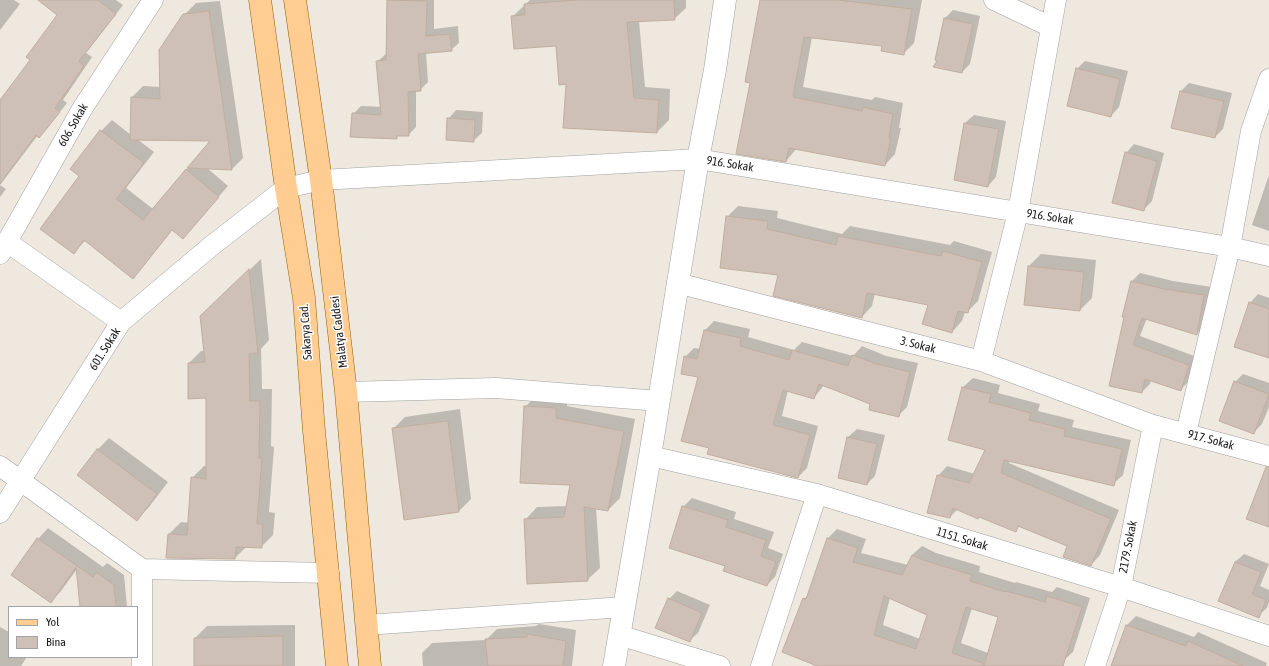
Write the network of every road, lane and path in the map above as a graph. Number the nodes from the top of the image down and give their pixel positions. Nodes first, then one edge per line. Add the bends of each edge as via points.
1 (153, 0) edge
2 (260, 0) edge
3 (295, 0) edge
4 (725, 0) edge
5 (994, 0) edge
6 (1056, 0) edge
7 (1051, 28) junction
8 (1269, 79) edge
9 (698, 159) junction
10 (321, 180) junction
11 (286, 188) junction
12 (1018, 212) junction
13 (1230, 247) junction
14 (4, 248) edge
15 (1269, 256) edge
16 (678, 283) junction
17 (122, 322) junction
18 (981, 361) junction
19 (346, 392) junction
20 (659, 401) junction
21 (1152, 425) junction
22 (1186, 433) junction
23 (650, 456) junction
24 (1269, 456) edge
25 (0, 466) edge
26 (20, 479) junction
27 (817, 494) junction
28 (0, 514) edge
29 (142, 569) junction
30 (328, 573) junction
31 (1120, 587) junction
32 (624, 607) junction
33 (366, 625) junction
34 (619, 634) junction
35 (1269, 636) edge
36 (142, 666) edge
37 (337, 666) edge
38 (370, 666) edge
39 (614, 666) edge
40 (720, 666) edge
41 (761, 666) edge
42 (1095, 666) edge

1 - 14 street, 606. Sokak via 82,109
2 - 11 main road, Sakarya Cad.
3 - 10 main road, Malatya Caddesi
4 - 9 street
5 - 7 street
6 - 7 street
7 - 12 street
8 - 13 street via 1251,131
9 - 10 street, 916. Sokak
9 - 12 street, 916. Sokak
9 - 16 street
10 - 11 street, 916. Sokak
10 - 19 main road, Malatya Caddesi
11 - 17 street, 601. Sokak via 210,247
11 - 30 main road, Sakarya Cad. via 304,298
12 - 13 street, 916. Sokak
12 - 18 street
13 - 15 street, 916. Sokak
13 - 22 street
14 - 17 street
16 - 18 street, 3. Sokak
16 - 20 street
17 - 26 street, 601. Sokak via 72,403
18 - 21 street, 3. Sokak
19 - 20 street via 496,388
19 - 33 main road, Malatya Caddesi
20 - 23 street
21 - 22 street, 917. Sokak
21 - 31 street, 2179. Sokak
22 - 24 street, 917. Sokak
23 - 27 street, 1151. Sokak
23 - 32 street
25 - 26 street
26 - 28 street, 601. Sokak
26 - 29 street
27 - 31 street, 1151. Sokak
27 - 41 street
29 - 30 street
29 - 36 street
30 - 37 main road, Sakarya Cad.
31 - 35 street, 1151. Sokak
31 - 42 street, 2179. Sokak
32 - 33 street
32 - 34 street
33 - 38 main road, Malatya Caddesi
34 - 39 street
34 - 40 street

